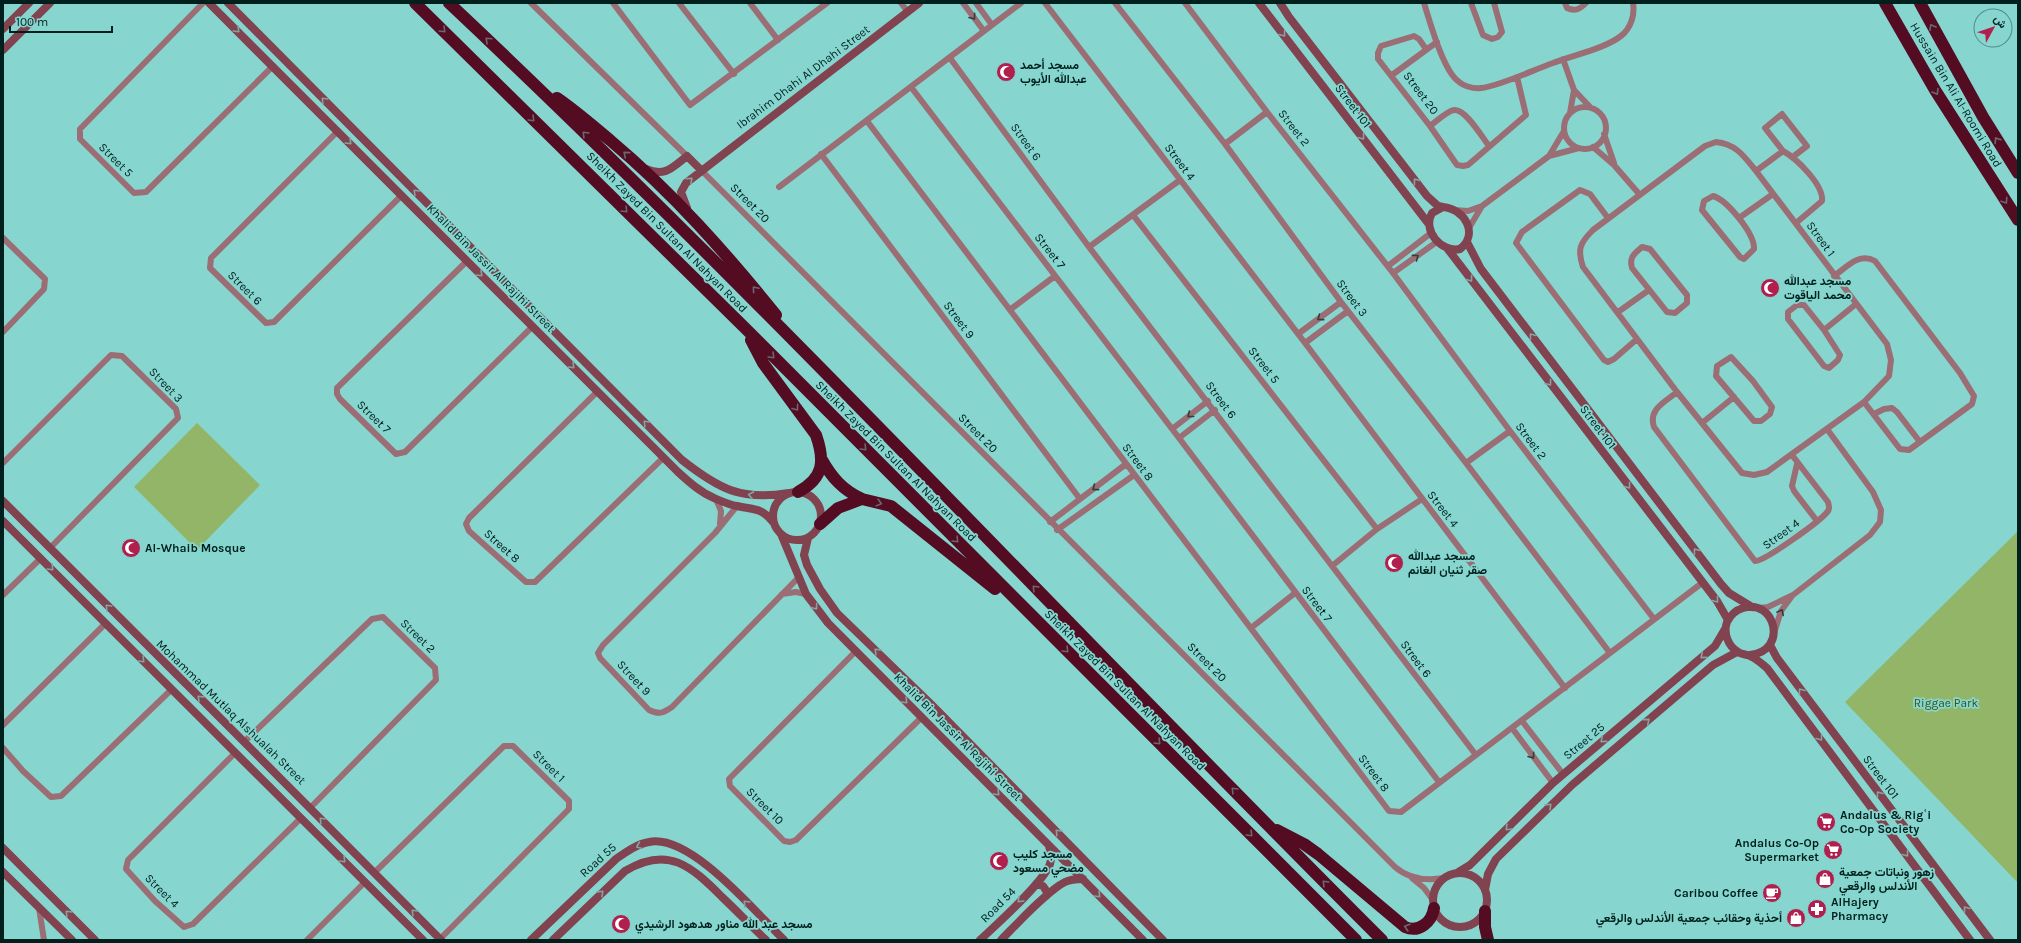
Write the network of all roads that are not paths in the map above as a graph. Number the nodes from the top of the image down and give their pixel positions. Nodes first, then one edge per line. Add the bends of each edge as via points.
1 (29, 3) edge
2 (50, 3) edge
3 (203, 3) edge
4 (209, 3) edge
5 (228, 3) edge
6 (415, 3) edge
7 (449, 3) edge
8 (532, 3) edge
9 (613, 3) edge
10 (679, 3) edge
11 (750, 3) edge
12 (827, 3) edge
13 (901, 3) edge
14 (920, 3) edge
15 (963, 3) edge
16 (976, 3) edge
17 (1021, 3) edge
18 (1046, 3) edge
19 (1115, 3) edge
20 (1185, 3) edge
21 (1259, 3) edge
22 (1280, 3) edge
23 (1424, 3) edge
24 (1471, 3) edge
25 (1494, 3) edge
26 (1565, 3) edge
27 (1586, 3) edge
28 (1633, 3) edge
29 (1885, 3) edge
30 (1893, 3) edge
31 (1920, 3) edge
32 (820, 5) edge
33 (908, 12) junction
34 (992, 25) junction
35 (3, 29) edge
36 (984, 31) junction
37 (778, 40) junction
38 (1437, 42) junction
39 (1312, 47) junction
40 (1426, 49) junction
41 (3, 50) edge
42 (1298, 53) junction
43 (950, 58) junction
44 (1916, 58) junction
45 (1563, 59) junction
46 (273, 66) junction
47 (734, 74) junction
48 (1392, 75) junction
49 (1517, 77) junction
50 (1339, 81) junction
51 (533, 82) junction
52 (911, 87) junction
53 (1324, 88) junction
54 (1574, 90) junction
55 (1591, 108) junction
56 (1267, 112) junction
57 (1570, 113) junction
58 (867, 121) junction
59 (1430, 126) junction
60 (1564, 130) junction
61 (338, 131) junction
62 (1604, 134) junction
63 (1225, 144) junction
64 (1489, 146) junction
65 (1593, 147) junction
66 (1579, 148) junction
67 (1783, 151) junction
68 (821, 154) junction
69 (687, 156) junction
70 (1549, 156) junction
71 (1794, 156) junction
72 (1614, 165) junction
73 (641, 167) junction
74 (701, 170) junction
75 (1756, 171) junction
76 (2018, 173) edge
77 (1180, 180) junction
78 (779, 187) dead end
79 (1773, 194) junction
80 (1640, 195) junction
81 (402, 196) junction
82 (1482, 206) junction
83 (1444, 207) junction
84 (1454, 210) junction
85 (436, 212) junction
86 (1133, 214) junction
87 (692, 216) junction
88 (1608, 218) junction
89 (1739, 218) junction
90 (2018, 220) edge
91 (428, 221) junction
92 (1428, 223) junction
93 (1796, 223) junction
94 (453, 228) junction
95 (1469, 228) junction
96 (1431, 233) junction
97 (442, 236) junction
98 (3, 238) edge
99 (1438, 241) junction
100 (1467, 242) junction
101 (1089, 247) junction
102 (1447, 248) junction
103 (467, 261) junction
104 (1388, 266) junction
105 (1393, 273) junction
106 (1055, 276) junction
107 (1834, 276) junction
108 (1649, 290) junction
109 (1341, 302) junction
110 (1856, 304) junction
111 (1011, 309) junction
112 (1348, 312) junction
113 (1618, 312) junction
114 (533, 326) junction
115 (745, 328) junction
116 (1824, 330) junction
117 (3, 332) edge
118 (1298, 334) junction
119 (1637, 339) junction
120 (1305, 343) junction
121 (814, 363) junction
122 (1572, 388) junction
123 (598, 391) junction
124 (1677, 392) junction
125 (1559, 396) junction
126 (1734, 397) junction
127 (1208, 401) junction
128 (1864, 402) junction
129 (1215, 410) junction
130 (1874, 414) junction
131 (1593, 416) junction
132 (1579, 423) junction
133 (1702, 423) junction
134 (1172, 429) junction
135 (1828, 429) junction
136 (1510, 431) junction
137 (1179, 438) junction
138 (1920, 442) junction
139 (1792, 455) junction
140 (663, 458) junction
141 (822, 460) junction
142 (3, 463) edge
143 (1466, 463) junction
144 (1126, 464) junction
145 (1797, 464) junction
146 (1134, 475) junction
147 (794, 492) junction
148 (716, 499) junction
149 (862, 499) junction
150 (1080, 499) junction
151 (1422, 499) junction
152 (4, 502) edge
153 (737, 506) junction
154 (3, 514) edge
155 (3, 521) edge
156 (23, 521) junction
157 (1817, 521) junction
158 (773, 522) junction
159 (1050, 522) junction
160 (820, 524) junction
161 (719, 528) junction
162 (1378, 529) junction
163 (12, 530) junction
164 (1058, 530) junction
165 (780, 534) junction
166 (808, 538) junction
167 (50, 548) junction
168 (41, 558) junction
169 (1332, 566) junction
170 (798, 578) junction
171 (1702, 583) junction
172 (1295, 593) junction
173 (782, 594) junction
174 (806, 594) junction
175 (3, 595) edge
176 (1793, 595) junction
177 (1754, 607) junction
178 (1654, 619) junction
179 (1038, 623) junction
180 (1727, 623) junction
181 (105, 624) junction
182 (1251, 628) junction
183 (1774, 632) junction
184 (1770, 645) junction
185 (856, 651) junction
186 (1737, 652) junction
187 (1610, 653) junction
188 (1750, 656) junction
189 (1565, 688) junction
190 (171, 690) junction
191 (922, 717) junction
192 (1522, 720) junction
193 (3, 725) edge
194 (1512, 728) junction
195 (956, 731) junction
196 (244, 741) junction
197 (946, 741) junction
198 (970, 745) junction
199 (3, 748) edge
200 (235, 753) junction
201 (959, 755) junction
202 (1476, 755) junction
203 (266, 763) junction
204 (1563, 774) junction
205 (258, 776) junction
206 (285, 782) junction
207 (1439, 782) junction
208 (1553, 783) junction
209 (274, 791) junction
210 (311, 807) junction
211 (301, 818) junction
212 (1269, 826) junction
213 (1049, 845) junction
214 (3, 848) edge
215 (3, 872) edge
216 (374, 872) junction
217 (1457, 873) junction
218 (1410, 877) junction
219 (1444, 878) junction
220 (1083, 879) junction
221 (365, 882) junction
222 (1036, 884) junction
223 (1485, 890) junction
224 (1046, 896) junction
225 (572, 901) junction
226 (1343, 901) junction
227 (1434, 904) junction
228 (39, 908) junction
229 (583, 911) junction
230 (1485, 911) junction
231 (560, 912) junction
232 (1330, 914) junction
233 (571, 923) junction
234 (440, 939) edge
235 (1004, 939) edge
236 (44, 940) edge
237 (72, 940) edge
238 (95, 940) edge
239 (308, 940) edge
240 (423, 940) edge
241 (531, 940) edge
242 (554, 940) edge
243 (766, 940) edge
244 (784, 940) edge
245 (980, 940) edge
246 (1143, 940) edge
247 (1163, 940) edge
248 (1350, 940) edge
249 (1356, 940) edge
250 (1382, 940) edge
251 (1393, 940) edge
252 (1488, 940) edge
253 (1970, 940) edge
254 (1990, 940) edge

1 - 35 street
2 - 41 street
3 - 46 street, Street 5 via 80,129 80,139 134,193 146,192
4 -> 46 street, Khalid Bin Jassir Al Rajihi Street
85 -> 5 street, Khalid Bin Jassir Al Rajihi Street
6 -> 115 highway, Sheikh Zayed Bin Sultan Al Nahyan Road
51 -> 7 highway, Sheikh Zayed Bin Sultan Al Nahyan Road
8 - 69 street, Street 20
9 - 47 street via 690,105
10 - 47 street
11 - 37 street
12 - 32 street
13 - 33 street
14 - 33 street, Ibrahim Dhahi Al Dhahi Street
15 -> 36 street
16 - 34 street
17 - 34 street
18 - 77 street, Street 4
19 - 63 street, Street 3
20 - 56 street, Street 2
21 -> 42 street, Street 101
22 - 39 street, Street 101
23 - 38 street
24 - 25 street via 1483,35 1492,39 1502,32
26 - 27 street via 1572,11
28 - 45 street via 1632,20 1621,35 1610,42
29 - 44 highway, Hussain Bin Ali Al-Roomi Road
30 - 44 highway
76 -> 31 highway, Hussain Bin Ali Al-Roomi Road via 1983,117
32 - 37 street
33 - 74 street, Ibrahim Dhahi Al Dhahi Street
34 - 36 street
36 - 43 street
37 - 47 street
38 - 40 street, Street 20
38 - 49 street via 1450,73 1464,85 1481,88
39 - 42 street via 1305,54
39 - 50 street, Street 101
40 - 48 street, Street 20
40 - 48 street, Street 20 via 1414,36 1381,46 1378,59
42 - 53 street, Street 101
43 - 52 street
43 - 101 street, Street 6
44 -> 90 highway, Hussain Bin Ali Al-Roomi Road
45 - 49 street
45 - 54 street
46 - 61 street, Khalid Bin Jassir Al Rajihi Street
48 - 59 street, Street 20
49 - 64 street, Street 20 via 1526,115
50 - 53 street via 1330,79
83 -> 50 street, Street 101 via 1438,206 1427,196
73 -> 51 highway via 572,108
121 -> 51 highway, Sheikh Zayed Bin Sultan Al Nahyan Road
52 - 58 street
52 - 106 street, Street 7
53 -> 92 street, Street 101
54 - 55 street
54 - 57 street
55 - 57 street via 1579,108
55 - 62 street via 1601,115 1605,123
56 - 63 street
56 - 104 street, Street 2
57 - 60 street via 1566,118
58 - 68 street
58 - 111 street, Street 8
59 - 64 street, Street 20 via 1453,110 1459,110
59 - 64 street, Street 20 via 1457,165 1468,165
60 - 66 street via 1568,141
60 - 70 street
61 -> 81 street, Khalid Bin Jassir Al Rajihi Street
61 - 81 street, Street 6 via 211,258 210,268 266,323 274,322
62 - 65 street via 1598,145
62 - 72 street
63 - 109 street, Street 3
65 - 66 street
65 - 72 street
66 - 70 street
67 - 71 street
67 - 71 street via 1765,128 1782,114 1807,146
67 - 75 street
68 - 78 street
68 - 150 street, Street 9
69 - 73 street via 666,172 655,172
69 - 74 street, Street 20
70 - 82 street
71 - 93 street via 1822,196 1822,201
72 - 80 street
73 - 87 highway
87 -> 74 street, Ibrahim Dhahi Al Dhahi Street via 681,192 686,182
74 - 159 street, Street 20
75 - 79 street, Street 1
75 - 80 street, Street 1 via 1736,148 1716,142 1705,146
77 - 86 street
77 - 118 street, Street 4
79 - 89 street
79 - 93 street, Street 1
80 - 88 street, Street 1
81 - 91 street, Khalid Bin Jassir Al Rajihi Street
82 - 84 street via 1468,211
82 - 95 street
83 - 84 street
83 - 92 street via 1432,213
84 - 95 street via 1464,217
85 - 91 street via 436,216
85 - 94 street, Khalid Bin Jassir Al Rajihi Street
86 - 101 street
86 - 162 street, Street 5
121 -> 87 highway
88 - 113 street, Street 1 via 1582,242 1579,256 1583,267
88 - 119 street via 1590,194 1580,190 1522,232 1516,243 1604,360 1608,362 1614,359
89 - 89 street via 1755,242 1754,249 1744,259 1702,210 1704,201 1713,196 1719,197
91 - 97 street, Khalid Bin Jassir Al Rajihi Street
92 - 96 street
93 - 107 street, Street 1
94 - 97 street via 445,229
147 -> 94 street, Khalid Bin Jassir Al Rajihi Street via 757,496 729,490 706,479 682,460
95 - 100 street
96 - 99 street
96 - 104 street
97 - 103 street, Khalid Bin Jassir Al Rajihi Street
98 - 117 street via 45,279 44,289
99 - 102 street
105 -> 99 street
100 - 102 street via 1460,249
122 -> 100 street, Street 101 via 1481,269
101 - 127 street, Street 6
102 -> 125 street, Street 101
103 -> 114 street, Khalid Bin Jassir Al Rajihi Street
103 - 114 street, Street 7 via 337,388 340,399 351,410 396,454 405,452
104 - 105 street, Street 2
105 - 136 street, Street 2
106 - 111 street
106 - 134 street, Street 7
107 - 110 street, Street 1
107 - 138 street via 1858,258 1868,257 1875,261 1971,389 1974,396 1972,404
108 - 108 street via 1632,268 1630,260 1642,247 1650,249 1687,296 1687,303 1675,313 1667,312
108 - 113 street
109 - 112 street, Street 3
109 -> 118 street
110 - 116 street
110 - 128 street, Street 1 via 1887,344 1891,360 1889,376
111 - 144 street, Street 8
112 - 120 street
112 - 143 street, Street 3
113 - 119 street, Street 1
114 -> 123 street, Khalid Bin Jassir Al Rajihi Street
115 -> 141 highway via 763,363 816,435
115 -> 179 highway, Sheikh Zayed Bin Sultan Al Nahyan Road
116 - 116 street via 1804,305 1797,305 1788,312 1788,319 1824,366 1829,368 1840,356
118 - 120 street, Street 4
119 - 124 street, Street 1
120 - 151 street, Street 4
212 -> 121 highway, Sheikh Zayed Bin Sultan Al Nahyan Road
122 - 125 street via 1566,397
122 - 131 street, Street 101
123 - 140 street, Khalid Bin Jassir Al Rajihi Street
123 - 140 street, Street 8 via 469,518 466,524 469,531 526,582 535,582
124 - 133 street, Street 1
124 - 157 street, Street 4 via 1653,411 1651,419 1654,427 1751,558 1756,561 1768,557
125 - 132 street, Street 101
126 - 126 street via 1716,376 1715,371 1717,366 1731,357 1770,403 1772,412 1761,422 1756,423
126 - 133 street
127 - 129 street, Street 6
127 -> 134 street
128 - 130 street
128 - 135 street, Street 1
129 - 137 street
129 - 169 street, Street 6
130 - 138 street via 1892,408
130 - 138 street via 1900,449 1909,450
131 - 132 street via 1585,413
177 -> 131 street, Street 101 via 1732,595 1721,584
132 -> 171 street, Street 101
133 - 139 street, Street 1 via 1742,473 1754,475 1767,472
134 - 137 street, Street 7
135 - 139 street, Street 1
135 - 176 street via 1873,492 1881,510 1880,522 1870,535
136 - 143 street
136 - 178 street, Street 2
137 - 172 street, Street 7
139 - 145 street, Street 4
140 - 148 street, Khalid Bin Jassir Al Rajihi Street via 694,486
141 - 147 highway via 816,478 809,485
141 - 149 highway via 838,484
142 - 167 street, Street 3 via 111,355 122,356 176,409 178,418
143 - 187 street, Street 3
144 - 146 street, Street 8
144 -> 150 street
145 - 157 street, Street 4 via 1792,486
145 - 157 street, Street 4 via 1828,502 1827,512
146 - 164 street
146 - 182 street, Street 8
147 - 158 street via 781,497 776,504
147 - 160 street via 806,494 814,499 819,506
148 - 153 street, Khalid Bin Jassir Al Rajihi Street
148 - 161 street via 722,516
149 - 160 highway via 838,508
149 -> 179 highway via 891,506
150 - 159 street
151 - 162 street
151 - 189 street, Street 4
152 - 154 street via 7,509
152 - 156 street, Mohammad Mutlaq Alshualah Street
153 - 158 street, Khalid Bin Jassir Al Rajihi Street via 757,509 766,513
153 - 161 street, Street 9
155 - 163 street, Mohammad Mutlaq Alshualah Street
156 - 163 street via 14,522
156 - 167 street, Mohammad Mutlaq Alshualah Street
158 - 165 street
159 - 164 street, Street 20
160 - 166 street
161 - 173 street, Street 9 via 598,653 649,710 663,713 672,707
162 - 169 street
163 - 168 street, Mohammad Mutlaq Alshualah Street
164 - 218 street, Street 20 via 1395,867
165 - 166 street via 789,539
165 - 170 street, Khalid Bin Jassir Al Rajihi Street
195 -> 166 street, Khalid Bin Jassir Al Rajihi Street via 837,612 807,565 804,555
196 -> 167 street, Mohammad Mutlaq Alshualah Street
168 - 175 street
168 -> 181 street, Mohammad Mutlaq Alshualah Street
169 - 202 street, Street 6
170 - 173 street, Street 9
170 - 174 street, Khalid Bin Jassir Al Rajihi Street
171 - 178 street, Street 8
171 -> 180 street, Street 101 via 1717,601
172 - 182 street
172 - 207 street, Street 7
173 - 174 street
174 -> 185 street, Khalid Bin Jassir Al Rajihi Street via 828,623
176 - 177 street via 1768,607
183 -> 176 street via 1781,611
177 - 180 street via 1736,612
177 - 183 street via 1762,610 1771,619
178 - 187 street, Street 8
179 -> 232 highway, Sheikh Zayed Bin Sultan Al Nahyan Road
180 - 186 street via 1729,643
180 -> 204 street, Street 25 via 1715,646
181 -> 190 street, Mohammad Mutlaq Alshualah Street
181 - 193 street
182 - 207 street, Street 8 via 1389,811 1401,812
183 - 184 street
184 - 188 street via 1763,652
254 -> 184 street, Street 101 via 1777,658
185 -> 191 street, Khalid Bin Jassir Al Rajihi Street
185 - 191 street, Street 10 via 729,779 730,786 784,841 796,840
186 - 188 street
223 -> 186 street, Street 25 via 1488,874 1496,859 1572,785 1713,665
187 - 189 street, Street 8
188 -> 253 street via 1772,675
189 - 192 street, Street 8
190 - 199 street via 61,796 51,797
190 - 200 street, Mohammad Mutlaq Alshualah Street
191 - 197 street, Khalid Bin Jassir Al Rajihi Street
192 - 194 street, Street 8
192 - 204 street
194 - 202 street, Street 8
194 -> 208 street
195 - 197 street via 954,737
195 - 198 street, Khalid Bin Jassir Al Rajihi Street
196 - 203 street, Mohammad Mutlaq Alshualah Street
196 - 210 street, Street 2 via 372,619 383,617 435,668 436,680
197 - 201 street, Khalid Bin Jassir Al Rajihi Street
198 - 201 street via 964,746
247 -> 198 street, Khalid Bin Jassir Al Rajihi Street
200 - 205 street, Mohammad Mutlaq Alshualah Street
200 - 211 street, Street 4 via 128,860 126,869 155,901 184,927 193,924
201 -> 213 street, Khalid Bin Jassir Al Rajihi Street
202 - 207 street, Street 8
203 - 205 street via 268,774 264,777
203 - 206 street, Mohammad Mutlaq Alshualah Street
204 - 208 street, Street 25
205 - 209 street, Mohammad Mutlaq Alshualah Street
206 - 209 street via 277,783
206 - 210 street, Mohammad Mutlaq Alshualah Street
208 -> 217 street, Street 25 via 1473,862
209 - 211 street, Mohammad Mutlaq Alshualah Street
216 -> 210 street, Mohammad Mutlaq Alshualah Street
211 -> 221 street, Mohammad Mutlaq Alshualah Street
226 -> 212 highway, Sheikh Zayed Bin Sultan Al Nahyan Road
227 -> 212 highway via 1431,918 1424,925 1414,929 1405,927 1312,849
213 - 220 street, Khalid Bin Jassir Al Rajihi Street
213 - 222 street, Road 54 via 1052,856 1050,864
238 -> 214 street
215 - 228 street
234 -> 216 street, Mohammad Mutlaq Alshualah Street
216 - 234 street, Street 1 via 504,746 513,746 569,801 569,809
217 - 219 street
217 - 223 street via 1475,877
218 - 219 street, Street 20 via 1426,880
218 - 227 street, Street 20 via 1424,888
219 - 227 street via 1435,889
220 - 224 street via 1066,881
220 -> 246 street, Khalid Bin Jassir Al Rajihi Street
221 - 239 street
221 - 240 street, Mohammad Mutlaq Alshualah Street
222 - 224 street via 1043,886 1047,892
222 -> 245 street, Road 54
223 - 230 street
224 - 235 street
225 - 229 street via 574,908
225 - 231 street, Road 55
244 -> 225 street, Road 55 via 694,854 679,846 662,842 650,841 627,851
226 - 250 highway, Sheikh Zayed Bin Sultan Al Nahyan Road
226 - 251 highway
227 - 230 street via 1439,916 1446,923 1459,927 1476,922
228 - 236 street
228 - 237 street
229 - 233 street
229 -> 243 street via 625,871 649,859 664,858 688,866 701,876
230 - 252 highway
231 - 233 street
231 - 241 street, Road 55
232 - 248 highway
232 - 249 highway, Sheikh Zayed Bin Sultan Al Nahyan Road
233 - 242 street

